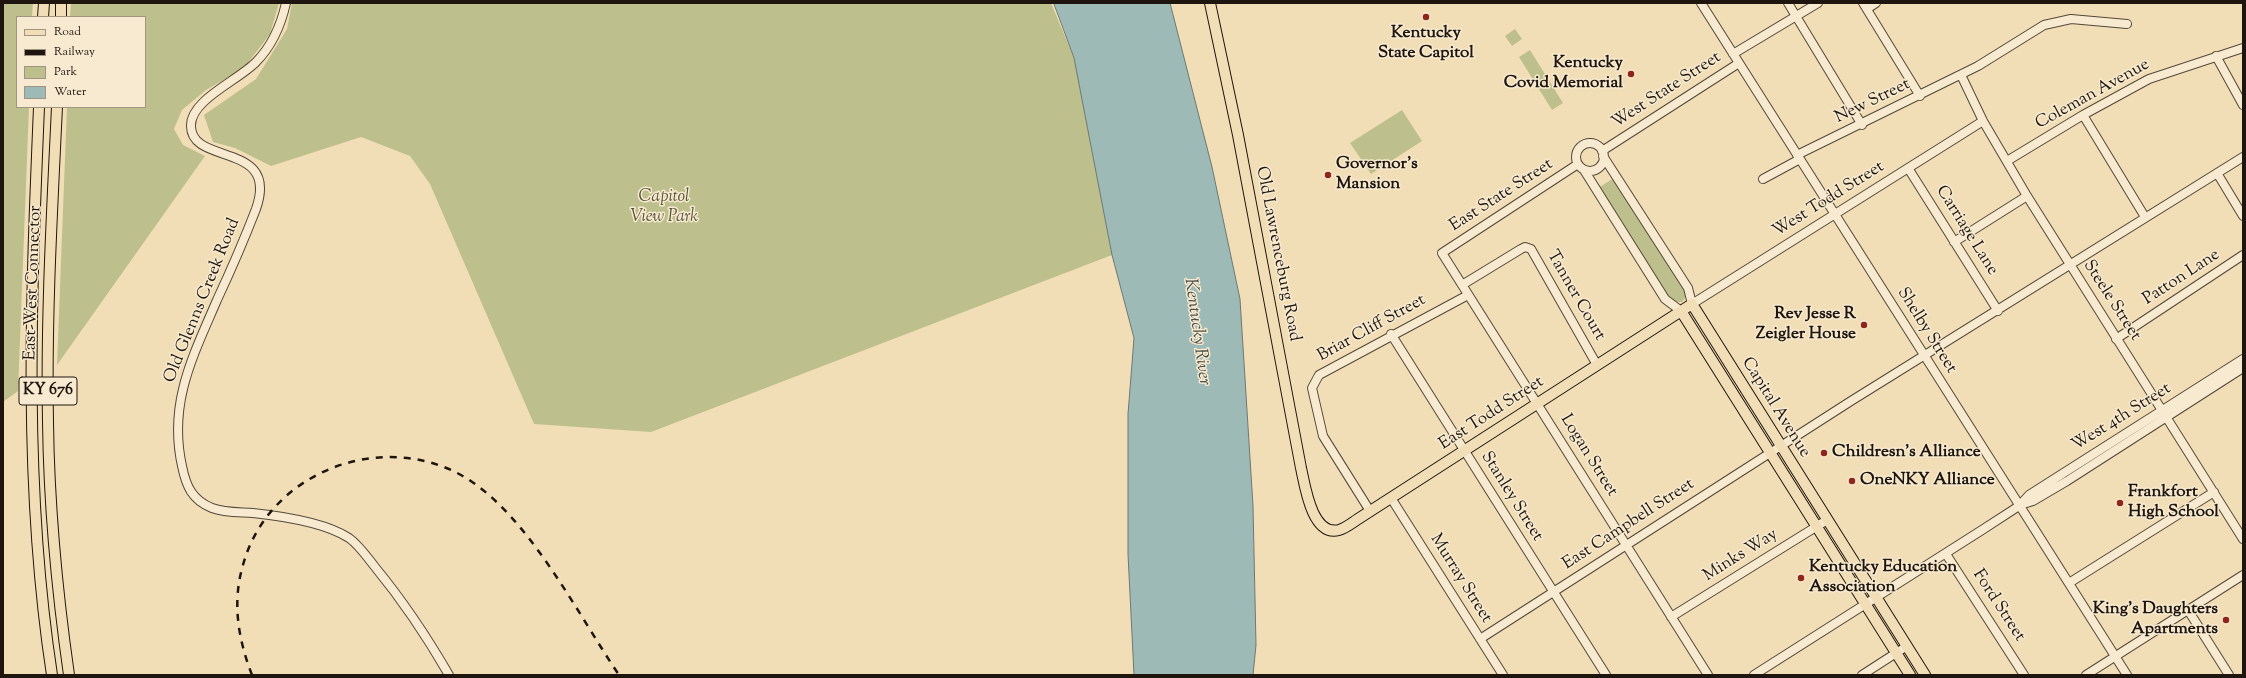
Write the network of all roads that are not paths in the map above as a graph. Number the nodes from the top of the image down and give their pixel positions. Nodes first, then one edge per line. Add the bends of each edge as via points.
1 (44, 3) edge
2 (61, 3) edge
3 (286, 3) edge
4 (1210, 3) edge
5 (1701, 3) edge
6 (1788, 3) edge
7 (1818, 3) edge
8 (1876, 3) edge
9 (1865, 6) edge
10 (43, 16) edge
11 (61, 16) edge
12 (1796, 16) junction
13 (2128, 24) dead end
14 (2243, 48) edge
15 (1733, 54) junction
16 (2216, 56) junction
17 (1739, 63) junction
18 (1961, 75) junction
19 (1920, 96) junction
20 (2243, 105) edge
21 (39, 108) edge
22 (57, 108) edge
23 (2083, 115) junction
24 (1983, 121) junction
25 (1862, 125) junction
26 (1603, 153) junction
27 (1798, 157) junction
28 (2243, 157) edge
29 (2007, 161) junction
30 (1581, 167) junction
31 (1908, 168) junction
32 (2217, 174) junction
33 (1763, 179) dead end
34 (2027, 196) junction
35 (1834, 214) junction
36 (2243, 216) edge
37 (2145, 217) junction
38 (1954, 242) junction
39 (1442, 253) joint
40 (2243, 255) edge
41 (2070, 266) junction
42 (1462, 285) junction
43 (1468, 295) junction
44 (1692, 304) junction
45 (1681, 311) junction
46 (1998, 311) junction
47 (1391, 334) junction
48 (2116, 338) junction
49 (1924, 356) junction
50 (2243, 359) edge
51 (1597, 365) junction
52 (2243, 368) edge
53 (1537, 404) junction
54 (2165, 413) junction
55 (1780, 446) junction
56 (1465, 451) junction
57 (1771, 452) junction
58 (2214, 492) junction
59 (1391, 498) junction
60 (2019, 506) junction
61 (1313, 511) joint
62 (1370, 511) junction
63 (1827, 520) junction
64 (1818, 526) junction
65 (2243, 539) edge
66 (1626, 545) junction
67 (1946, 554) junction
68 (2243, 575) edge
69 (2069, 583) junction
70 (1553, 592) junction
71 (1876, 598) junction
72 (1866, 605) junction
73 (2188, 610) junction
74 (1672, 617) junction
75 (1480, 639) junction
76 (1907, 646) junction
77 (1896, 653) junction
78 (2115, 657) junction
79 (52, 675) edge
80 (69, 675) edge
81 (449, 675) edge
82 (1503, 675) edge
83 (1606, 675) edge
84 (1708, 675) edge
85 (1754, 675) edge
86 (1862, 675) edge
87 (1910, 675) edge
88 (1924, 675) edge
89 (2024, 675) edge
90 (2086, 675) edge
91 (2127, 675) edge
92 (2229, 675) edge

1 - 10 main road
2 - 11 main road
3 - 81 street, Old Glenns Creek Road via 276,33 258,60 198,107 191,121 193,135 200,143 240,159 253,169 259,181 260,192 256,209 182,388 178,410 178,433 184,475 194,497 214,509 267,515 308,524 335,531 351,540 396,592
4 - 61 main road, Old Lawrenceburg Road via 1238,135 1301,468
5 - 15 street, Shelby Street
6 - 12 street
7 - 12 street, West State Street
8 - 9 street
9 - 19 street
12 - 15 street, West State Street
12 - 25 street
13 - 18 street, New Street via 2071,19 2052,22
14 - 16 street, Coleman Avenue
15 - 17 street, Shelby Street
16 - 20 street
16 - 23 street, Coleman Avenue via 2149,78
17 - 26 street, West State Street via 1611,145
17 - 27 street, Shelby Street
18 - 19 street, New Street
18 - 24 street, Steele Street
19 - 25 street, New Street
21 - 79 main road, East-West Connector / KY 676 via 31,323 31,425 37,548
22 - 80 main road, East-West Connector / KY 676 via 48,315 48,435 53,534
23 - 29 street, Coleman Avenue
23 - 37 street
24 - 29 street, Steele Street
24 - 31 street, West Todd Street
25 - 27 street, New Street
26 - 30 street via 1602,164 1596,170
26 - 30 street via 1595,145 1584,145 1577,154
26 - 44 street, Capital Avenue via 1688,288
27 - 33 street, New Street
27 - 35 street, Shelby Street
28 - 32 street, East Campbell Street
29 - 34 street, Steele Street
30 - 39 street, East State Street
30 - 45 street, Capital Avenue via 1665,299
31 - 35 street, West Todd Street
31 - 38 street, Carriage Lane
32 - 36 street
32 - 37 street, East Campbell Street
34 - 38 street
34 - 41 street, Steele Street
35 - 44 street, West Todd Street
35 - 49 street, Shelby Street
37 - 41 street, East Campbell Street
38 - 46 street, Carriage Lane
39 - 42 street, Logan Street
40 - 48 street, Patton Lane
41 - 46 street, East Campbell Street
41 - 48 street, Steele Street
42 - 43 street, Logan Street
42 - 51 street, Tanner Court via 1520,249 1531,249
43 - 47 street, Briar Cliff Street
43 - 53 street, Logan Street
44 - 45 main road, East Todd Street
44 - 55 main road, Capital Avenue
45 - 51 main road, East Todd Street
45 - 57 main road, Capital Avenue
46 - 49 street, East Campbell Street
47 - 56 street, Stanley Street
47 - 62 street, Briar Cliff Street via 1319,375 1312,388 1323,436
48 - 54 street, Steele Street
49 - 55 street, East Campbell Street
49 - 60 street, Shelby Street
50 - 54 street, West 4th Street
51 - 53 main road, East Todd Street
52 - 54 street, West 4th Street
53 - 56 main road, East Todd Street
53 - 66 street, Logan Street
54 - 58 street, Steele Street
54 - 60 street, West 4th Street via 2029,495
55 - 57 street, East Campbell Street
55 - 63 main road, Capital Avenue
56 - 59 main road, East Todd Street
56 - 70 street, Stanley Street
57 - 64 main road, Capital Avenue
57 - 66 street, East Campbell Street
58 - 65 street, Steele Street
58 - 69 street
59 - 62 main road, East Todd Street
59 - 75 street, Murray Street
60 - 67 street, West 4th Street
60 - 69 street, Shelby Street
61 - 62 main road, East Todd Street via 1318,522 1331,530 1339,530
63 - 64 street, Minks Way
63 - 71 main road, Capital Avenue
64 - 72 main road, Capital Avenue
64 - 74 street, Minks Way
66 - 70 street, East Campbell Street
66 - 74 street, Logan Street
67 - 71 street, West 4th Street
67 - 89 street, Ford Street
68 - 73 street
69 - 78 street, Shelby Street
70 - 75 street, East Campbell Street
70 - 83 street, Stanley Street
71 - 72 street, West 4th Street
71 - 76 main road, Capital Avenue
72 - 77 main road, Capital Avenue
72 - 85 street, West 4th Street
73 - 78 street
73 - 92 street
74 - 84 street, Logan Street
75 - 82 street, Murray Street
76 - 77 street
76 - 88 main road, Capital Avenue
77 - 86 street
77 - 87 main road, Capital Avenue
78 - 90 street
78 - 91 street, Shelby Street

